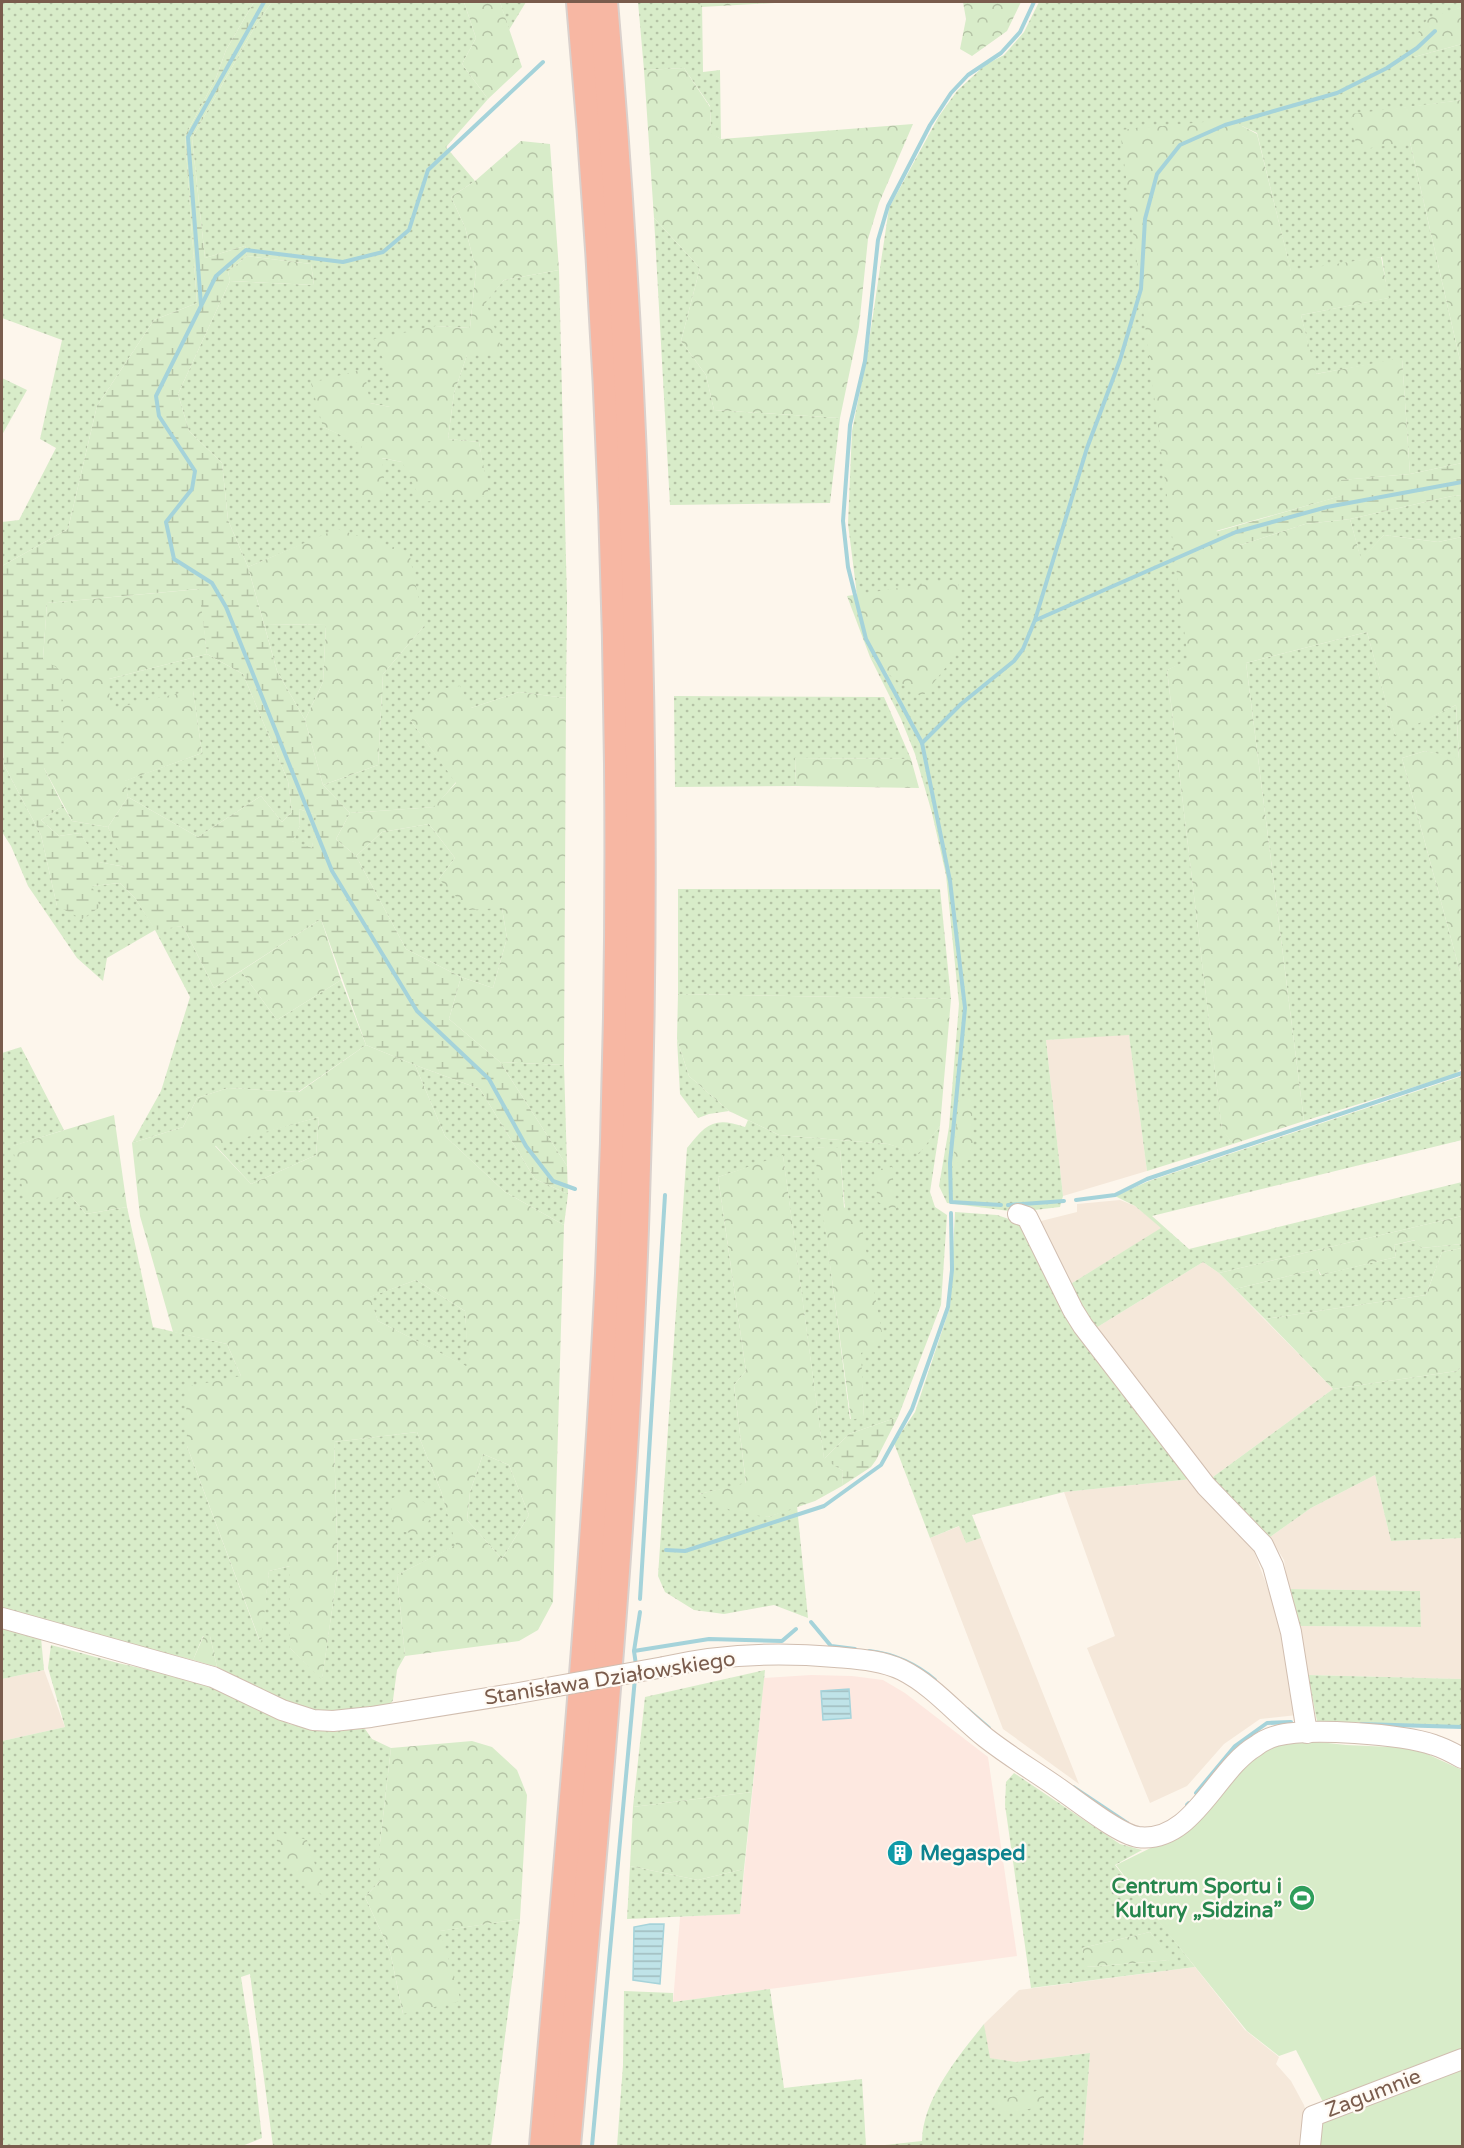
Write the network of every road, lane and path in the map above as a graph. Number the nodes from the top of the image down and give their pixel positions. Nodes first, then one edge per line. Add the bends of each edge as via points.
1 (581, 2) edge
2 (603, 2) edge
3 (1018, 1214) dead end
4 (2, 1617) edge
5 (1307, 1733) junction
6 (1462, 1758) edge
7 (1462, 2059) edge
8 (543, 2146) edge
9 (566, 2146) edge
10 (1310, 2146) edge

1 - 8 highway via 604,328 614,566 619,820 615,1120 594,1556
2 - 9 highway via 627,326 637,564 641,820 639,1081 624,1446
3 - 5 street via 1027,1217 1083,1326 1206,1486 1263,1545 1273,1566 1291,1632
4 - 5 street, Stanisława Działowskiego, bridge via 213,1677 282,1710 313,1720 371,1718 705,1658 784,1655 887,1664 919,1680 1009,1754 1119,1829 1139,1837 1164,1833 1189,1818 1226,1772 1254,1746 1276,1736
5 - 6 street, Stanisława Działowskiego via 1404,1739 1434,1745
7 - 10 street, Zagumnie via 1313,2116

